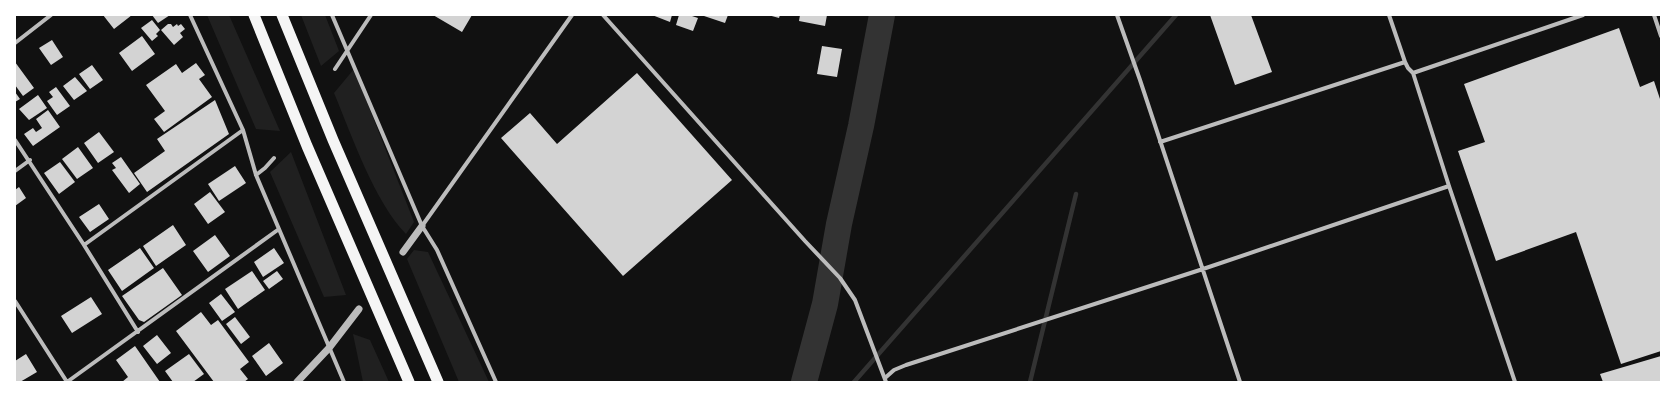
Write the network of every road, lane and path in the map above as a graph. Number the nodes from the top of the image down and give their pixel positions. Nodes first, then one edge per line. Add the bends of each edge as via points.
1 (51, 15) edge
2 (190, 15) edge
3 (254, 15) edge
4 (282, 15) edge
5 (332, 15) edge
6 (371, 15) edge
7 (572, 15) edge
8 (603, 15) edge
9 (1117, 15) edge
10 (1389, 15) edge
11 (1583, 15) edge
12 (1654, 15) edge
13 (1661, 36) edge
14 (15, 43) edge
15 (347, 51) junction
16 (1405, 62) junction
17 (335, 69) dead end
18 (1413, 73) junction
19 (243, 130) junction
20 (15, 140) edge
21 (1160, 142) junction
22 (274, 158) dead end
23 (30, 160) junction
24 (15, 170) edge
25 (256, 175) junction
26 (1449, 186) junction
27 (422, 226) junction
28 (279, 229) junction
29 (84, 245) junction
30 (402, 252) dead end
31 (1203, 268) junction
32 (15, 301) edge
33 (359, 309) dead end
34 (138, 332) junction
35 (329, 348) junction
36 (886, 380) edge
37 (67, 382) edge
38 (297, 382) edge
39 (344, 382) edge
40 (409, 382) edge
41 (438, 382) edge
42 (496, 382) edge
43 (1240, 382) edge
44 (1515, 382) edge

1 - 14 street
2 - 19 street
3 - 40 highway via 307,146
4 - 41 highway
5 - 15 street
6 - 15 street
7 - 27 street
8 - 36 street via 840,278 855,300
9 - 21 street
10 - 16 street
11 - 18 street
12 - 13 street
15 - 17 street
15 - 27 street
16 - 18 street
16 - 21 street
18 - 26 street
19 - 25 street
19 - 29 street
20 - 23 street
21 - 31 street
22 - 25 street
23 - 24 street
23 - 29 street
25 - 28 street
26 - 31 street
26 - 44 street
27 - 30 street
27 - 42 street via 437,250
28 - 34 street
28 - 35 street
29 - 34 street
31 - 36 street via 906,365 894,370
31 - 43 street
32 - 37 street
33 - 35 street
34 - 37 street
35 - 38 street
35 - 39 street

